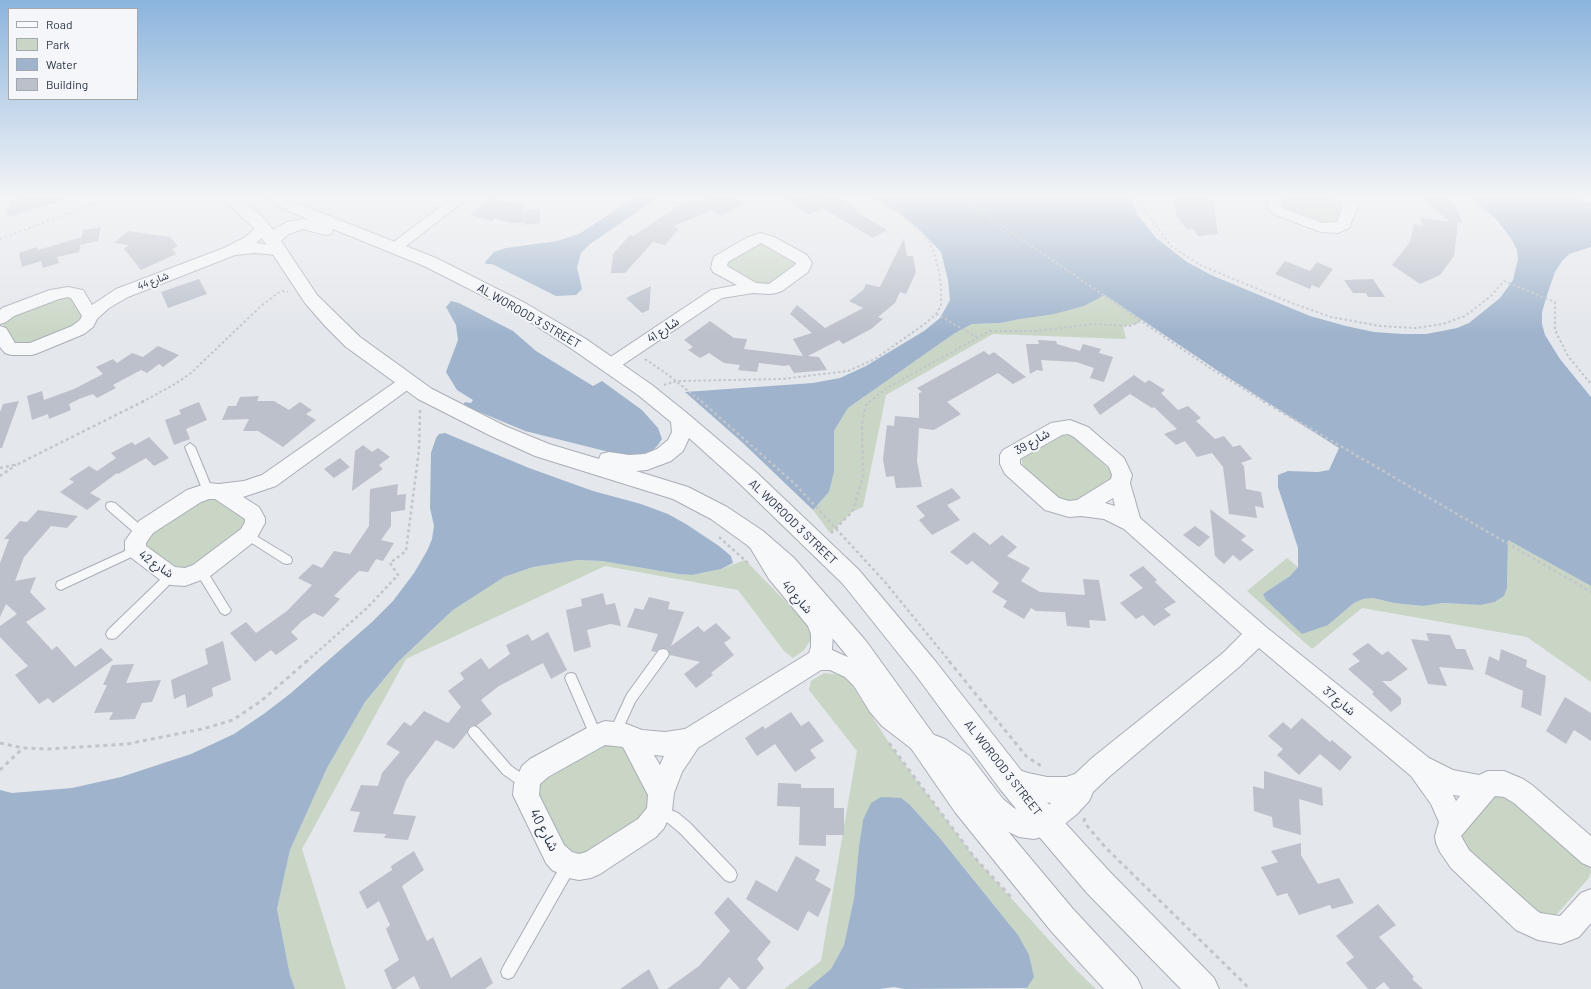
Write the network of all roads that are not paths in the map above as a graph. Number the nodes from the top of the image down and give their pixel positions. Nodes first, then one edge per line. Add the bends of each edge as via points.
1 (250, 241) edge
2 (269, 241) edge
3 (272, 241) edge
4 (372, 241) edge
5 (380, 241) edge
6 (391, 241) edge
7 (751, 241) edge
8 (771, 241) edge
9 (387, 244) junction
10 (230, 251) junction
11 (723, 271) junction
12 (753, 288) junction
13 (122, 293) junction
14 (77, 294) junction
15 (717, 294) junction
16 (90, 316) junction
17 (0, 318) edge
18 (0, 332) edge
19 (609, 366) junction
20 (407, 382) junction
21 (681, 419) junction
22 (190, 447) dead end
23 (542, 450) junction
24 (269, 481) junction
25 (1120, 483) junction
26 (213, 492) junction
27 (111, 506) dead end
28 (1081, 508) junction
29 (252, 513) junction
30 (1131, 523) junction
31 (248, 535) junction
32 (755, 538) junction
33 (138, 541) junction
34 (287, 560) dead end
35 (201, 571) junction
36 (171, 576) junction
37 (61, 585) dead end
38 (225, 610) dead end
39 (112, 634) dead end
40 (1258, 634) junction
41 (663, 654) dead end
42 (818, 660) junction
43 (571, 678) dead end
44 (474, 732) dead end
45 (614, 736) junction
46 (689, 740) junction
47 (921, 741) junction
48 (1420, 768) junction
49 (1010, 779) junction
50 (527, 784) junction
51 (1083, 784) junction
52 (1483, 789) junction
53 (660, 802) junction
54 (1046, 823) junction
55 (1453, 825) junction
56 (1591, 854) edge
57 (569, 865) junction
58 (730, 875) dead end
59 (1591, 903) edge
60 (508, 972) dead end
61 (1126, 989) edge
62 (1203, 989) edge

1 - 10 street, شارع 44
2 - 10 street, شارع 44 via 255,248
3 - 20 street via 311,299 337,327
4 - 9 street
5 - 9 street, AL WOROOD 3 STREET
6 - 9 street
7 - 11 street, شارع 41 via 721,260 719,268
8 - 12 street, شارع 41 via 803,260 802,268 776,288
9 - 19 street, AL WOROOD 3 STREET via 430,262 519,307
10 - 13 street, شارع 44
11 - 12 street, شارع 41
11 - 15 street, شارع 41 via 722,283
12 - 15 street, شارع 41
13 - 14 street, شارع 44
13 - 16 street, شارع 44 via 103,304
14 - 16 street
14 - 17 street, شارع 44 via 56,294 8,312
15 - 19 street, شارع 41
16 - 18 street, شارع 44 via 87,323 78,330 32,349 12,349
19 - 21 street, AL WOROOD 3 STREET via 645,390
20 - 23 street via 458,411
20 - 24 street, شارع 42
21 - 23 street via 682,432 676,445 664,455 647,462 629,463
21 - 49 street, AL WOROOD 3 STREET via 851,577 927,670
22 - 26 lane
23 - 32 street via 680,493 719,513
24 - 26 street, شارع 42 via 244,489
24 - 29 street, شارع 42 via 258,497
25 - 28 street
25 - 28 street, شارع 39 via 1122,475 1117,463 1076,428 1058,428 1010,455 1012,469 1052,504 1069,509
25 - 30 street, شارع 39
26 - 29 street
26 - 33 street, شارع 42 via 194,496
27 - 33 lane
28 - 30 street, شارع 39 via 1108,512
29 - 31 street, شارع 42 via 255,523
30 - 40 street, شارع 39
31 - 34 lane
31 - 35 street, شارع 42
32 - 42 street, شارع 40 via 776,573 818,621 822,634
32 - 47 street via 786,565 836,622 879,677
33 - 36 street, شارع 42
33 - 37 lane
35 - 36 street, شارع 42 via 185,577
35 - 38 lane
36 - 39 lane
40 - 48 street, شارع 37
40 - 51 street via 1231,660
41 - 45 lane via 631,698
42 - 46 street
42 - 47 street via 830,660 853,670 862,678 878,704 891,718
43 - 45 lane
44 - 50 lane via 507,770
45 - 46 street via 665,744
45 - 50 street via 539,768 531,775
45 - 53 street
46 - 53 street via 672,765
47 - 54 street via 936,746 961,765 994,808 1005,817 1019,824 1034,826
47 - 61 street via 1010,859
48 - 52 street, شارع 37 via 1451,782
48 - 55 street, شارع 37 via 1440,795
49 - 51 street via 1047,790 1066,790
49 - 54 street, AL WOROOD 3 STREET
50 - 57 street, شارع 40 via 526,795 555,854
51 - 54 street via 1074,799
52 - 55 street
52 - 56 street, شارع 37 via 1488,784 1495,783 1514,788
53 - 57 street via 655,819 647,828 590,865
53 - 58 lane
54 - 62 street, AL WOROOD 3 STREET via 1098,882
55 - 59 street via 1448,836 1453,851 1526,920 1538,926 1561,930 1569,927
57 - 60 lane

